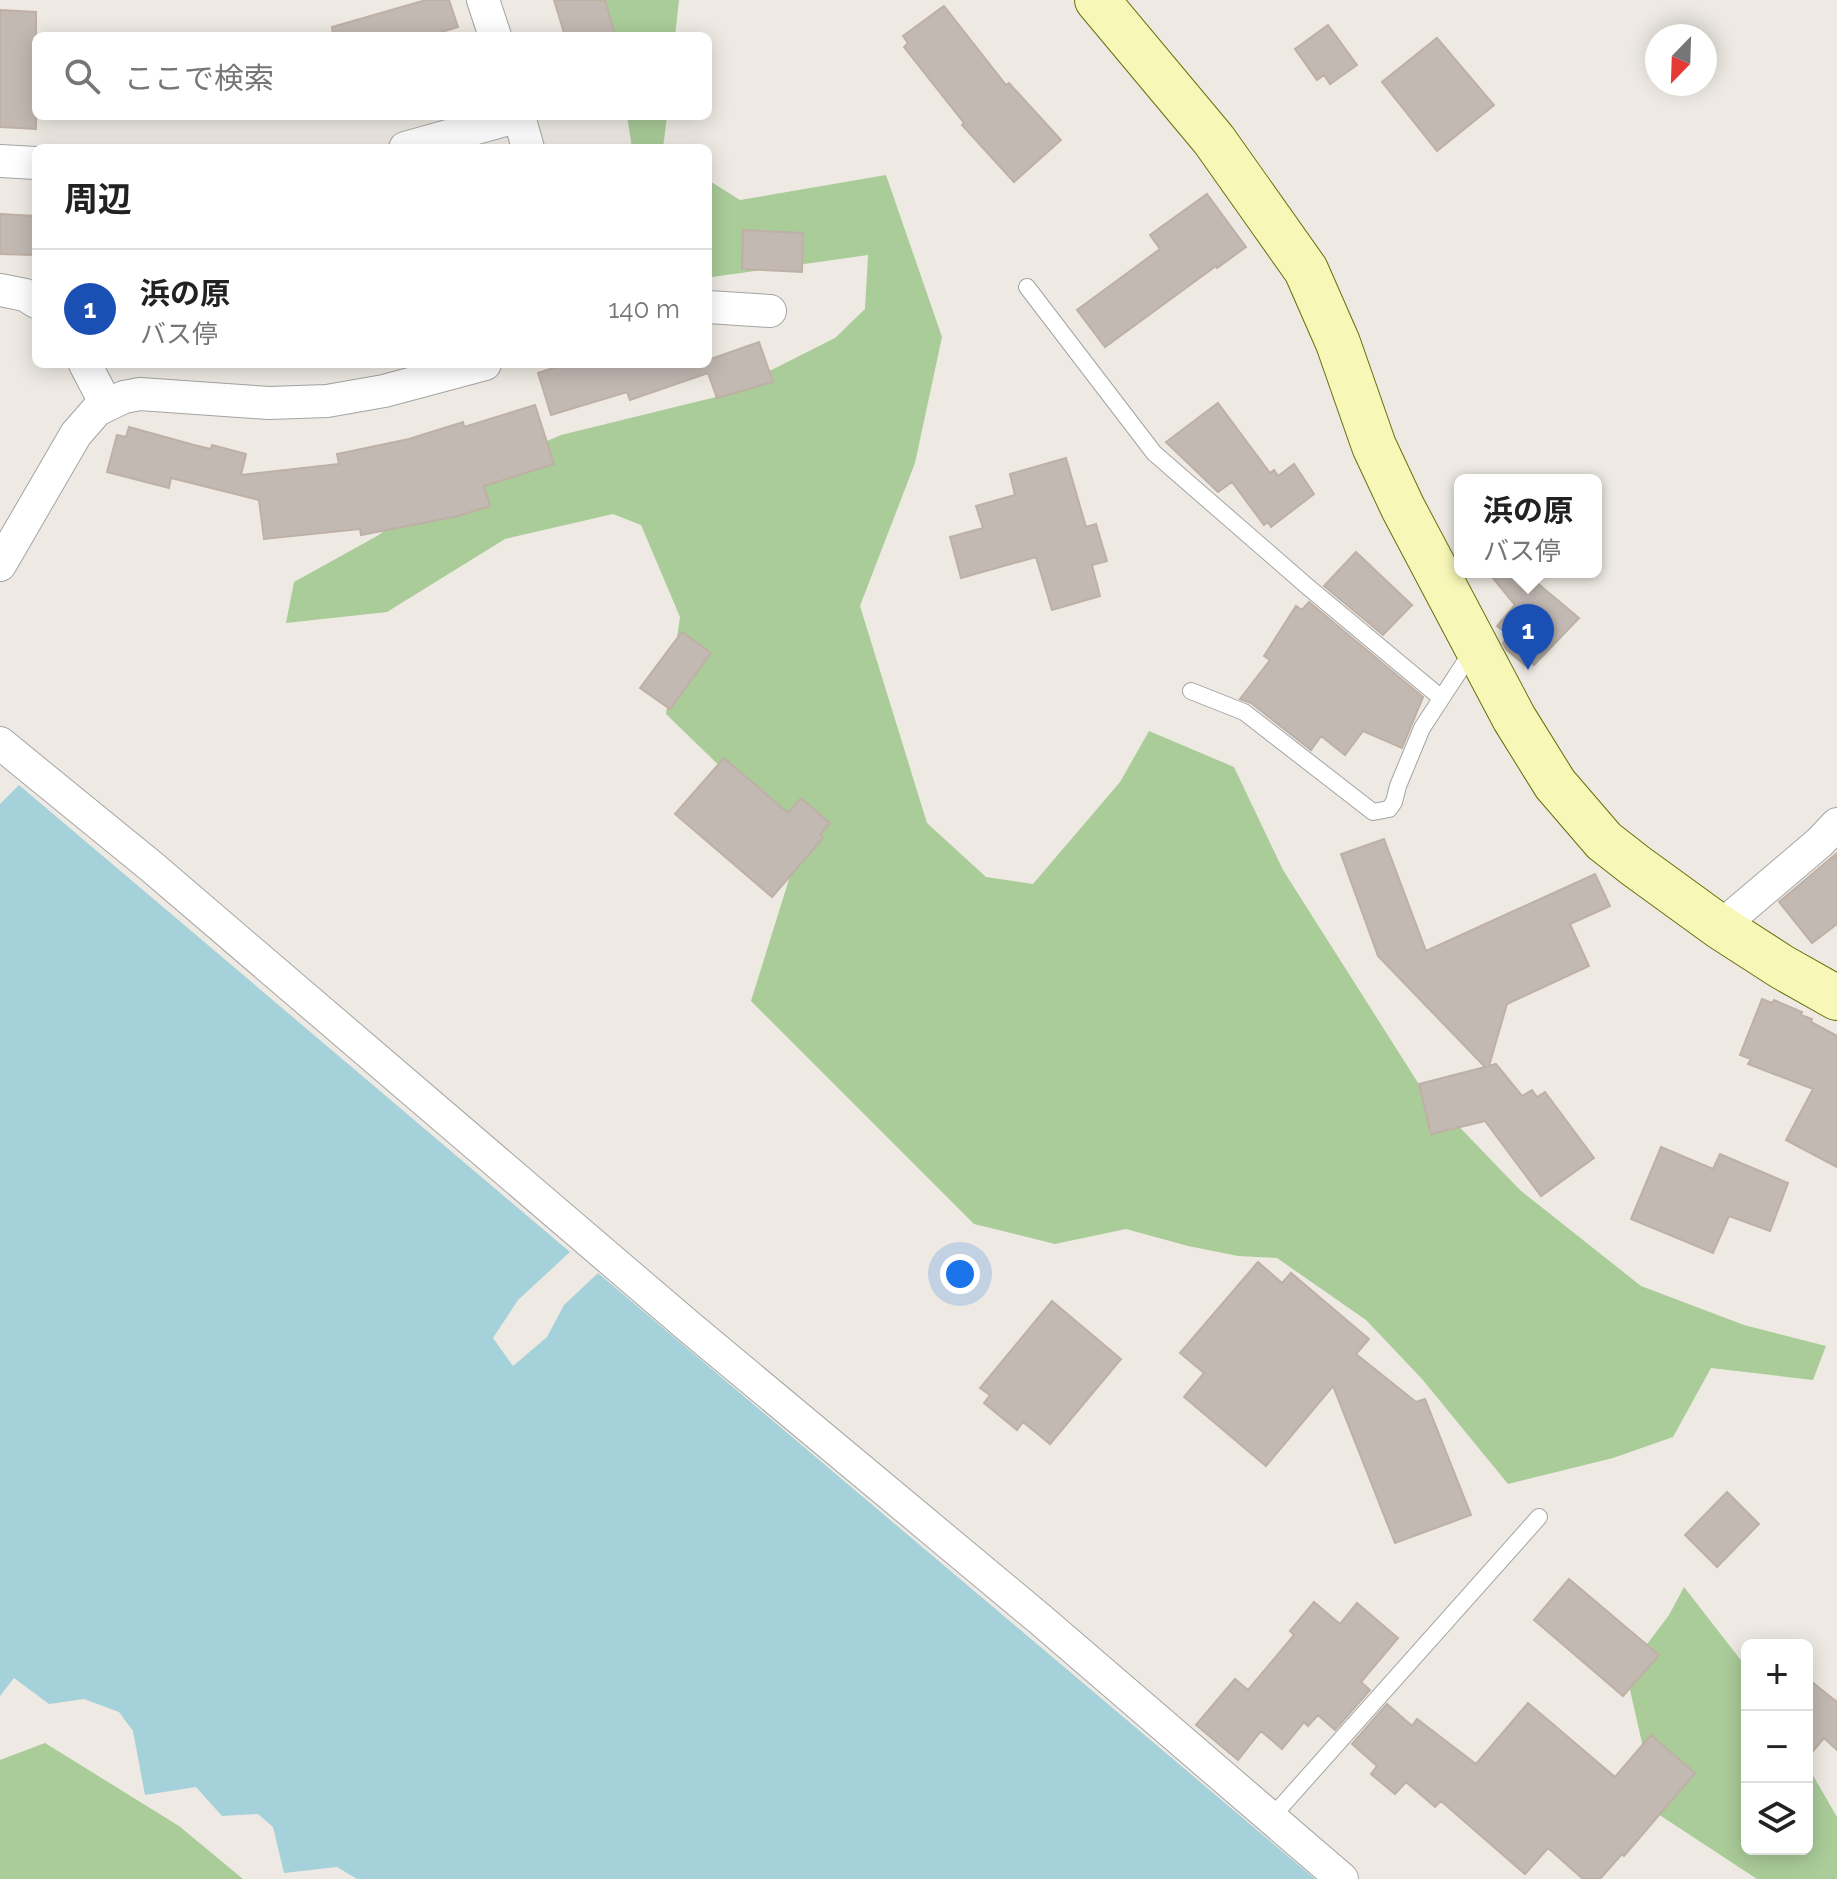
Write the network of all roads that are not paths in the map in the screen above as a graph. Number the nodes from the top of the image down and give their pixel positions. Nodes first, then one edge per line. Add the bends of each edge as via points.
1 (483, 0) edge
2 (1097, 0) edge
3 (494, 32) edge
4 (505, 120) edge
5 (520, 120) edge
6 (419, 144) edge
7 (527, 144) edge
8 (0, 161) edge
9 (32, 163) edge
10 (1027, 287) dead end
11 (0, 290) edge
12 (32, 299) edge
13 (712, 307) edge
14 (770, 311) dead end
15 (87, 368) edge
16 (470, 368) edge
17 (106, 404) junction
18 (0, 565) edge
19 (1476, 645) junction
20 (1191, 691) dead end
21 (1440, 697) junction
22 (0, 743) edge
23 (1837, 824) edge
24 (1720, 927) junction
25 (1837, 998) edge
26 (1539, 1517) dead end
27 (1271, 1818) junction
28 (1342, 1879) edge

1 - 3 street
2 - 19 street via 1214,140 1306,270 1374,446
4 - 6 street
5 - 7 street
8 - 9 street
10 - 21 lane via 1154,453
11 - 12 street
13 - 14 street
15 - 17 street
16 - 17 street via 327,401 269,403 140,394
17 - 18 street via 76,434
19 - 21 lane
19 - 24 street via 1538,760 1575,810 1615,849
20 - 21 lane via 1244,712 1373,812 1389,809 1394,802 1417,739
22 - 27 street
23 - 24 street
24 - 25 street
26 - 27 lane
27 - 28 street

